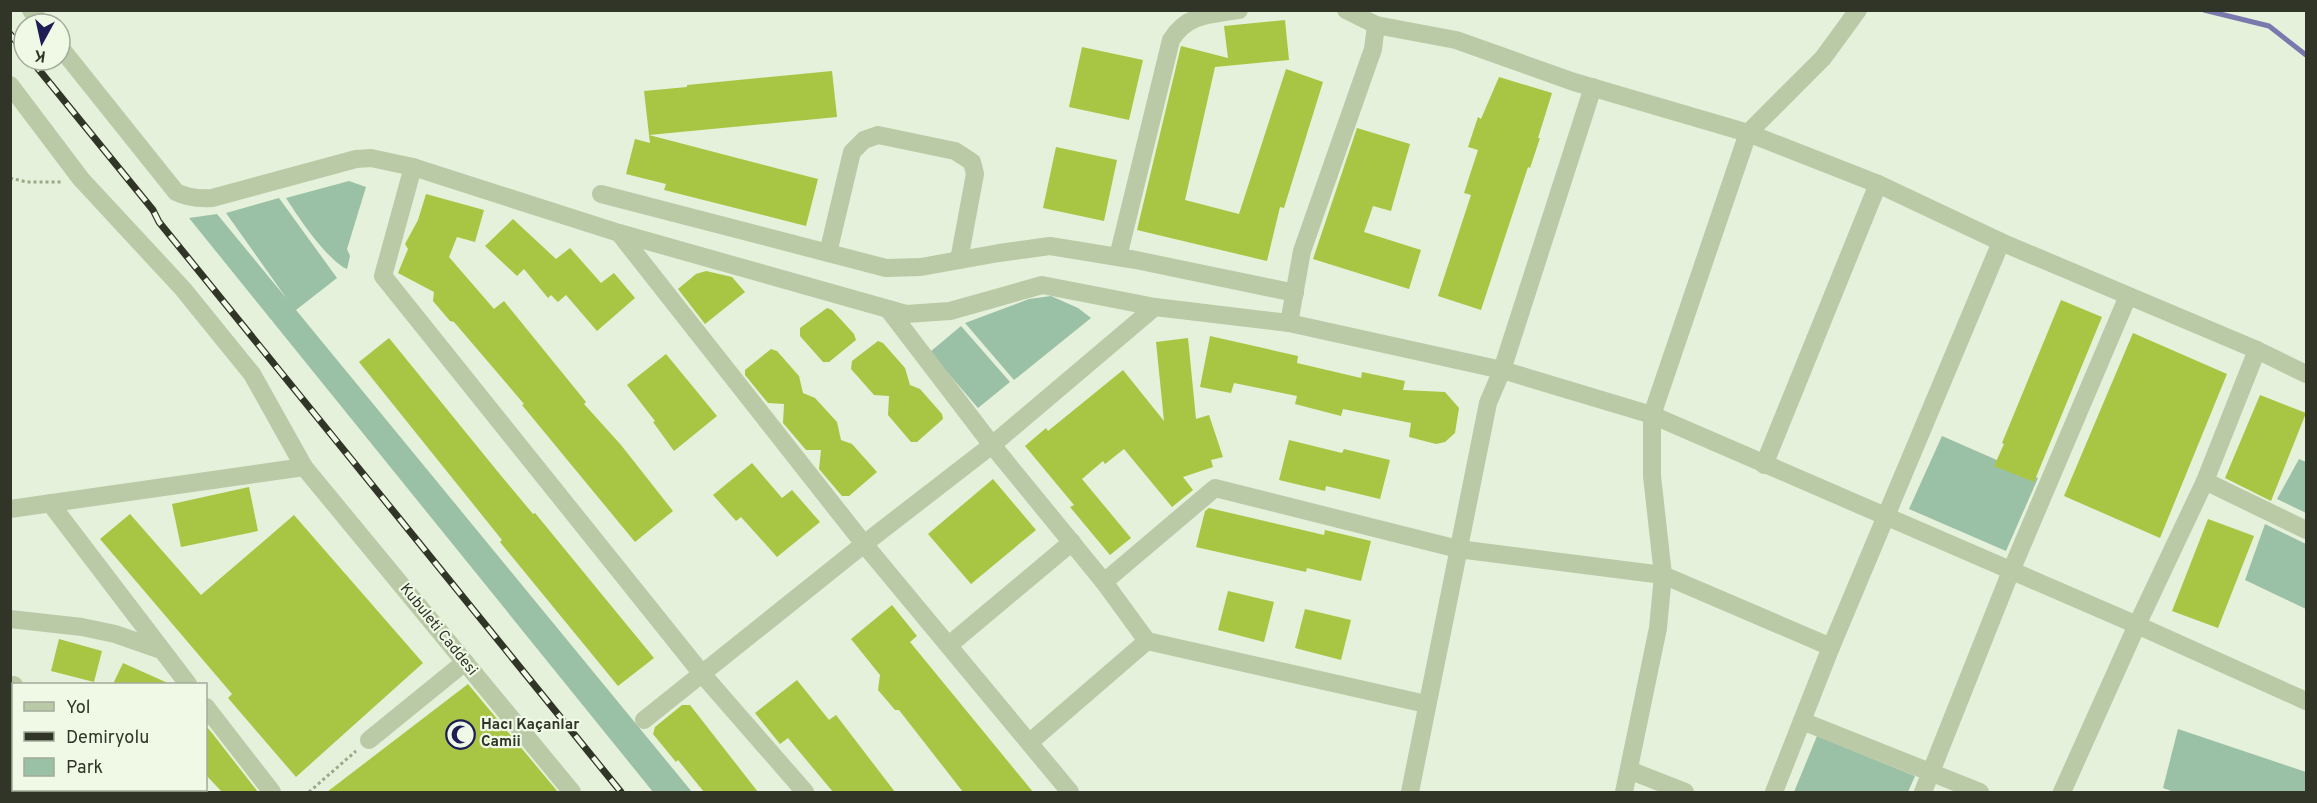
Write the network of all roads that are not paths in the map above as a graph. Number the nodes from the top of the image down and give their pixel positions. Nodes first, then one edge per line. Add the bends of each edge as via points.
1 (1239, 10) edge
2 (1346, 10) edge
3 (1858, 10) edge
4 (1376, 25) junction
5 (72, 63) edge
6 (10, 85) edge
7 (1593, 87) junction
8 (1748, 133) junction
9 (413, 167) junction
10 (1878, 184) junction
11 (601, 194) dead end
12 (619, 233) junction
13 (2001, 242) junction
14 (828, 253) junction
15 (1118, 257) junction
16 (959, 260) junction
17 (1295, 293) junction
18 (2128, 296) junction
19 (1155, 307) junction
20 (888, 309) junction
21 (1289, 323) junction
22 (2257, 350) junction
23 (1502, 370) junction
24 (2307, 374) edge
25 (1652, 415) junction
26 (992, 445) junction
27 (1764, 465) junction
28 (304, 467) junction
29 (2205, 481) junction
30 (50, 503) junction
31 (10, 509) edge
32 (1885, 518) junction
33 (2307, 530) edge
34 (1072, 542) junction
35 (864, 544) junction
36 (1458, 549) junction
37 (2011, 571) junction
38 (1663, 575) junction
39 (1104, 582) junction
40 (10, 619) edge
41 (2137, 625) junction
42 (1147, 641) junction
43 (949, 645) junction
44 (1831, 647) junction
45 (161, 650) junction
46 (465, 662) junction
47 (703, 675) junction
48 (187, 683) edge
49 (2307, 701) edge
50 (1426, 704) junction
51 (207, 708) edge
52 (644, 720) dead end
53 (1802, 721) junction
54 (369, 740) road end
55 (1030, 742) junction
56 (1629, 770) junction
57 (1930, 772) junction
58 (272, 792) edge
59 (572, 792) edge
60 (805, 792) edge
61 (1071, 792) edge
62 (1410, 792) edge
63 (1624, 792) edge
64 (1685, 792) edge
65 (1774, 792) edge
66 (1923, 792) edge
67 (1980, 792) edge
68 (2062, 792) edge

1 - 15 street via 1194,18 1180,27 1171,40
2 - 4 street
3 - 8 street via 1823,58
4 - 7 street via 1456,40
4 - 17 street via 1373,49 1302,252
5 - 9 street via 183,196 212,198 356,159 371,158
6 - 28 street, Kubuleti Caddesi via 81,179 183,290 252,374
7 - 8 street
7 - 23 street
8 - 10 street
8 - 25 street
9 - 12 street
9 - 47 street via 383,276
10 - 13 street
10 - 27 street
11 - 14 street
12 - 20 street
12 - 35 street
13 - 18 street
13 - 32 street
14 - 16 street via 886,268
14 - 16 street via 852,152 864,140 878,135 956,151 972,162 975,174
15 - 16 street via 1050,246
15 - 17 street
17 - 21 street
18 - 22 street
18 - 37 street
19 - 20 street via 1042,285 950,311 906,314
19 - 21 street
19 - 26 street
20 - 26 street
21 - 23 street
22 - 24 street
22 - 29 street
23 - 25 street
23 - 36 street via 1488,403
25 - 27 street
25 - 38 street via 1652,476
26 - 34 street
26 - 35 street
27 - 32 street
28 - 30 street
28 - 46 street, Kubuleti Caddesi
29 - 33 street
29 - 41 street
30 - 31 street
30 - 45 street
32 - 37 street
32 - 44 street
34 - 39 street
34 - 43 street
35 - 43 street
35 - 47 street
36 - 38 street
36 - 39 street via 1215,489
36 - 50 street
37 - 41 street
37 - 57 street
38 - 44 street
38 - 56 street via 1658,628
39 - 42 street
40 - 45 street via 82,627
41 - 49 street
41 - 68 street
42 - 50 street
42 - 55 street
43 - 55 street
44 - 53 street
45 - 48 street
46 - 54 street
46 - 59 street, Kubuleti Caddesi
47 - 52 street
47 - 60 street
50 - 62 street
51 - 58 street
53 - 57 street
53 - 65 street
55 - 61 street
56 - 63 street
56 - 64 street
57 - 66 street
57 - 67 street

